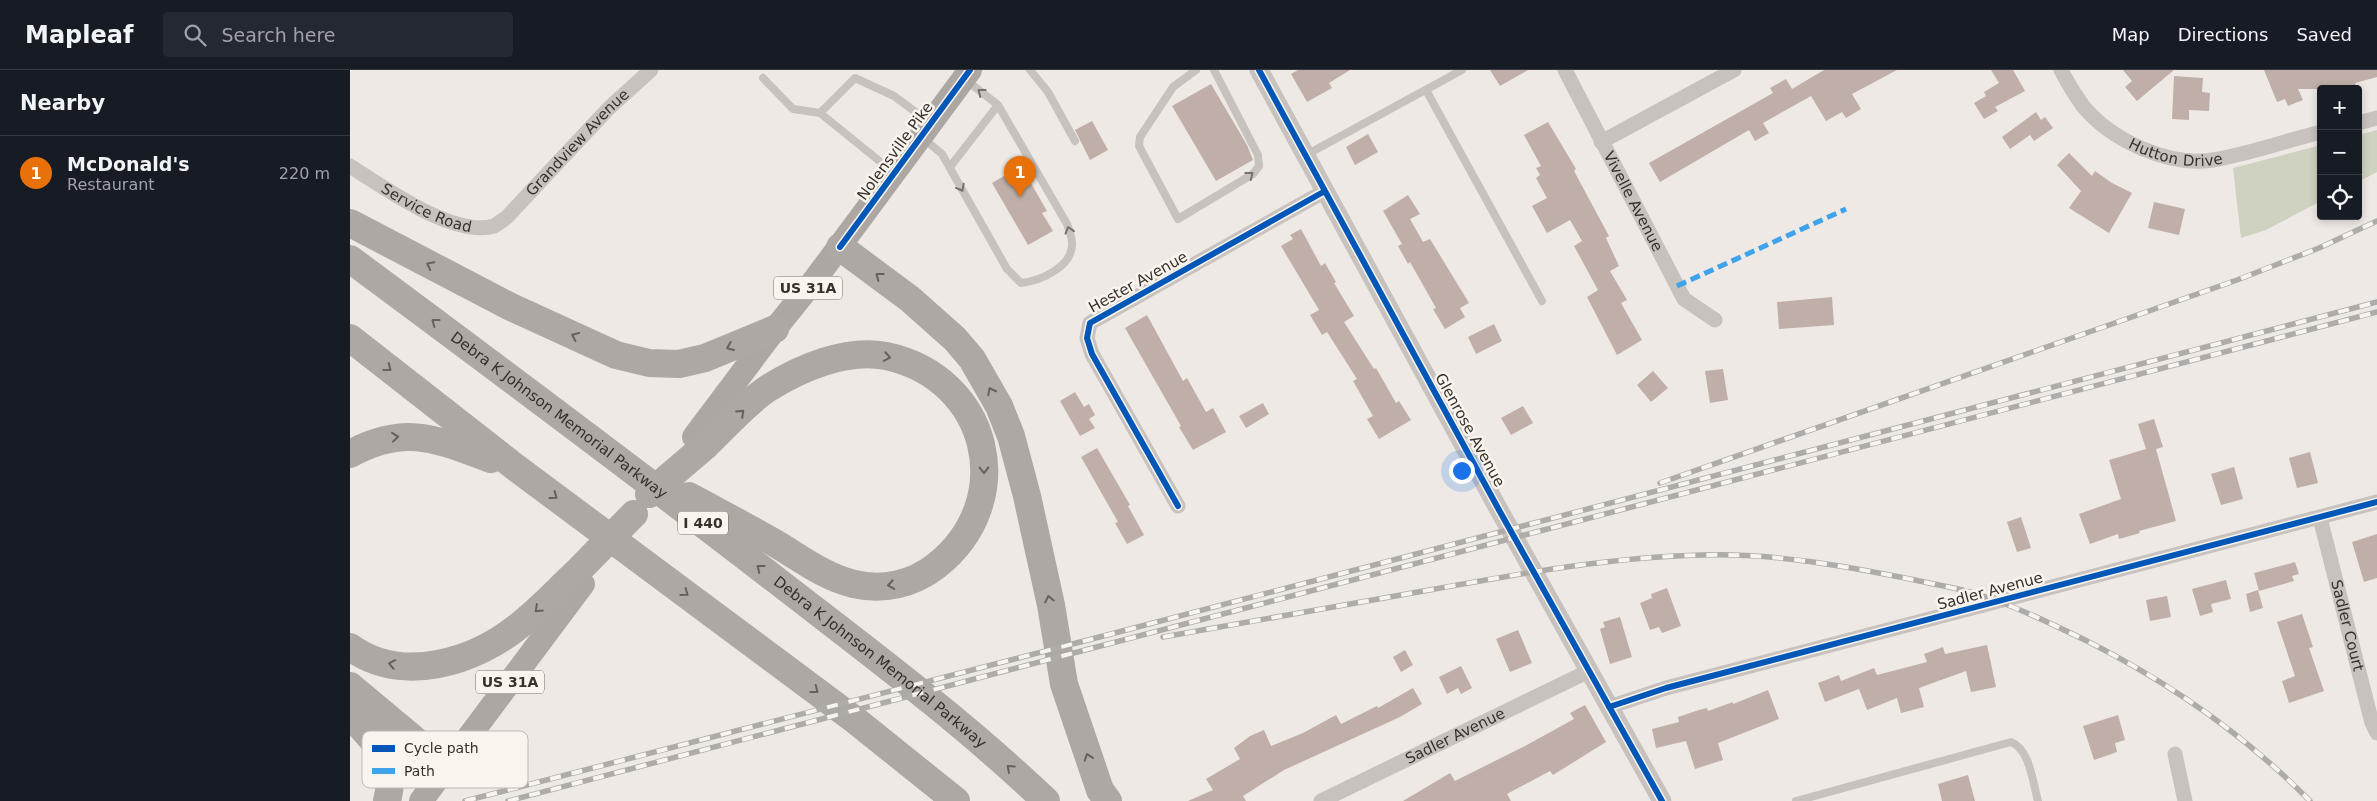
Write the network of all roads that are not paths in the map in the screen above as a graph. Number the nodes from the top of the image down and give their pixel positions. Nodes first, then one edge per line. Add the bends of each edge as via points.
1 (650, 70) edge
2 (1030, 70) edge
3 (1196, 70) edge
4 (1214, 70) edge
5 (1259, 70) edge
6 (1462, 70) edge
7 (1565, 70) edge
8 (1734, 70) edge
9 (2061, 70) edge
10 (1452, 73) edge
11 (967, 74) edge
12 (763, 78) dead end
13 (1426, 90) junction
14 (998, 105) junction
15 (820, 113) junction
16 (2377, 118) edge
17 (2362, 122) edge
18 (926, 130) junction
19 (2317, 133) edge
20 (1076, 141) dead end
21 (1601, 142) junction
22 (1306, 154) junction
23 (350, 166) edge
24 (950, 167) junction
25 (894, 173) junction
26 (1325, 191) junction
27 (507, 217) joint
28 (350, 223) edge
29 (840, 247) junction
30 (350, 259) edge
31 (1542, 301) dead end
32 (1715, 320) dead end
33 (775, 329) junction
34 (350, 338) edge
35 (699, 441) junction
36 (350, 454) edge
37 (614, 454) junction
38 (515, 468) junction
39 (2377, 502) edge
40 (1178, 506) dead end
41 (2320, 518) junction
42 (578, 580) junction
43 (350, 647) edge
44 (1589, 672) junction
45 (350, 686) edge
46 (1609, 707) junction
47 (350, 715) edge
48 (364, 731) edge
49 (397, 731) edge
50 (471, 731) edge
51 (2377, 733) edge
52 (2176, 754) dead end
53 (431, 788) edge
54 (422, 801) edge
55 (956, 801) edge
56 (1046, 801) edge
57 (1108, 801) edge
58 (1321, 801) edge
59 (1662, 801) edge
60 (1796, 801) edge
61 (2038, 801) edge
62 (2184, 801) edge

1 - 27 street, Grandview Avenue via 609,108
2 - 20 lane via 1048,92
3 -> 4 lane via 1173,87 1140,137 1139,146 1178,219 1253,174 1259,166 1258,155
5 - 22 street, Glenrose Avenue
6 - 10 lane
7 - 21 street, Vivelle Avenue
8 - 21 street
9 - 19 street, Hutton Drive via 2084,106 2114,133 2142,149 2175,160 2212,160
10 - 13 lane
14 -> 11 lane
11 - 18 main road, Nolensville Pike / US 31A
12 - 15 lane via 793,109
13 - 22 lane
13 - 31 lane
14 - 24 lane
24 -> 14 lane via 1007,269 1021,283 1036,281 1066,263 1073,244 1067,224
15 - 18 lane via 854,78 894,96
15 - 25 lane
16 - 17 street
18 - 24 lane
18 - 25 main road, Nolensville Pike / US 31A
21 - 32 street, Vivelle Avenue via 1684,299
22 - 26 street, Glenrose Avenue
23 - 27 street, Service Road via 438,218 458,225 494,226
25 - 29 main road, Nolensville Pike / US 31A
26 - 40 street, Hester Avenue via 1090,323 1087,338 1092,354
26 - 44 street, Glenrose Avenue
33 -> 28 highway via 705,358 680,364 649,364 616,355 520,311
29 - 33 main road, Nolensville Pike / US 31A
57 -> 29 highway via 1100,790 1064,684 1027,496 999,406 972,359 955,338 910,299
37 -> 30 highway, Debra K Johnson Memorial Parkway / I 440
33 - 35 main road, Nolensville Pike / US 31A
34 -> 38 highway
35 -> 37 highway via 765,390 790,376 828,361 860,355 885,356 932,375 956,394 972,416 982,443 984,492 963,540 928,573 907,583 882,587 854,585 826,574
35 - 42 highway, bridge
36 -> 38 highway via 390,437 416,436 437,439
56 -> 37 highway, Debra K Johnson Memorial Parkway / I 440 via 940,707
38 -> 55 highway via 767,652
39 - 41 street, Sadler Avenue
41 - 46 street, Sadler Avenue via 1666,688
41 - 51 street, Sadler Court via 2352,650
42 -> 43 highway via 500,639 467,656 432,666 402,666 379,662
42 - 50 main road, US 31A
44 - 46 street, Glenrose Avenue
44 - 58 street, Sadler Avenue
45 - 49 highway
46 - 59 street, Glenrose Avenue
47 - 48 highway
52 - 62 street
53 - 54 main road, US 31A
60 - 61 lane via 2012,742 2019,745 2024,754

